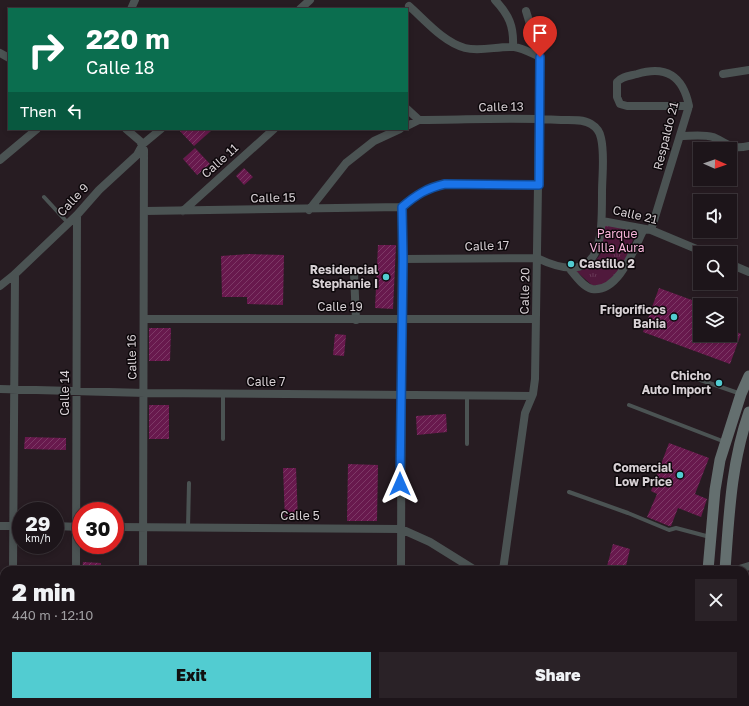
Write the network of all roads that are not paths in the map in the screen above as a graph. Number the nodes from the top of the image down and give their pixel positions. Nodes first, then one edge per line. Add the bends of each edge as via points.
1 (495, 0) edge
2 (409, 6) dead end
3 (526, 11) dead end
4 (513, 47) junction
5 (540, 57) junction
6 (749, 70) edge
7 (723, 74) dead end
8 (688, 106) junction
9 (408, 110) edge
10 (540, 119) junction
11 (419, 120) junction
12 (408, 126) edge
13 (36, 130) edge
14 (127, 130) edge
15 (159, 130) edge
16 (273, 130) edge
17 (398, 130) edge
18 (680, 136) junction
19 (143, 144) junction
20 (749, 146) edge
21 (0, 160) edge
22 (539, 185) junction
23 (44, 197) dead end
24 (402, 207) junction
25 (309, 210) junction
26 (145, 211) junction
27 (183, 211) junction
28 (77, 215) junction
29 (602, 220) junction
30 (68, 223) junction
31 (648, 230) junction
32 (693, 248) edge
33 (537, 258) junction
34 (403, 259) junction
35 (737, 267) edge
36 (569, 268) junction
37 (749, 272) edge
38 (354, 273) dead end
39 (15, 274) junction
40 (0, 286) edge
41 (144, 318) junction
42 (536, 319) junction
43 (356, 320) junction
44 (402, 320) junction
45 (686, 375) dead end
46 (749, 376) edge
47 (0, 389) edge
48 (16, 389) junction
49 (77, 392) junction
50 (145, 393) junction
51 (223, 394) junction
52 (741, 394) junction
53 (401, 395) junction
54 (467, 396) junction
55 (532, 396) junction
56 (629, 405) dead end
57 (749, 412) edge
58 (223, 440) dead end
59 (726, 442) junction
60 (467, 444) dead end
61 (189, 483) dead end
62 (568, 492) dead end
63 (17, 502) edge
64 (79, 502) edge
65 (0, 526) edge
66 (12, 526) edge
67 (124, 527) edge
68 (143, 527) junction
69 (188, 528) junction
70 (400, 529) junction
71 (711, 538) junction
72 (14, 554) edge
73 (77, 554) edge
74 (13, 566) edge
75 (76, 566) edge
76 (143, 566) edge
77 (401, 566) edge
78 (469, 566) edge
79 (504, 566) edge
80 (708, 566) edge
81 (725, 566) edge

1 - 4 street via 513,27
2 - 4 street via 449,42 457,46 467,49
3 - 5 street, Calle 20
4 - 5 street
5 - 10 street, Calle 20
6 - 7 street
8 - 8 street, Respaldo 21 via 687,95 675,78 666,72 649,70 620,78 617,82 617,97 620,104
8 - 18 street, Respaldo 21
9 - 11 street
10 - 11 street, Calle 13
10 - 22 street, Calle 20
10 - 29 street, Calle 13 via 584,121 597,128 602,144
11 - 12 street, Calle 13
13 - 21 street
14 - 19 street
15 - 19 street, Calle 9
16 - 27 street, Calle 11
17 - 25 street via 374,141 346,163
18 - 20 street via 712,137 728,147
18 - 31 street, Respaldo 21
19 - 26 street, Calle 16
19 - 28 street, Calle 9 via 137,155 99,190
22 - 24 street via 445,184 431,187
22 - 33 street, Calle 20
23 - 30 lane
24 - 25 street, Calle 15
24 - 34 street
25 - 27 street, Calle 15
26 - 27 street, Calle 15
26 - 41 street, Calle 16
28 - 30 street, Calle 9
28 - 49 street, Calle 14
29 - 31 street, Calle 21
29 - 36 street via 598,249 586,263
30 - 39 street, Calle 9
31 - 32 street, Calle 21
31 - 36 street via 616,281 605,288 591,289
33 - 34 street, Calle 17
33 - 36 street, Calle 17 via 554,266
33 - 42 street, Calle 20
34 - 44 street
35 - 37 street
38 - 43 street
39 - 40 street, Calle 9
39 - 48 street
41 - 43 street, Calle 19
41 - 50 street, Calle 16
42 - 44 street, Calle 19
42 - 55 street, Calle 20 via 535,380
43 - 44 street, Calle 19
44 - 53 street
45 - 52 lane
46 - 52 main road
47 - 48 street, Calle 7
48 - 49 street, Calle 7
48 - 63 street
49 - 50 street, Calle 7
49 - 64 street, Calle 14
50 - 51 street, Calle 7
50 - 68 street, Calle 16
51 - 53 street, Calle 7
51 - 58 lane
52 - 59 main road
53 - 54 street, Calle 7
53 - 70 street
54 - 55 street, Calle 7
54 - 60 lane
55 - 79 street, Calle 20 via 525,413
56 - 59 lane
57 - 81 main road via 732,481
59 - 71 main road via 715,490
61 - 69 lane
62 - 71 lane via 669,530 676,528
65 - 66 street
67 - 68 street, Calle 5
68 - 69 street, Calle 5
68 - 76 street, Calle 16
69 - 70 street, Calle 5
70 - 77 street
70 - 78 street, Calle 5 via 430,542
71 - 80 main road
72 - 74 street
73 - 75 street, Calle 14

